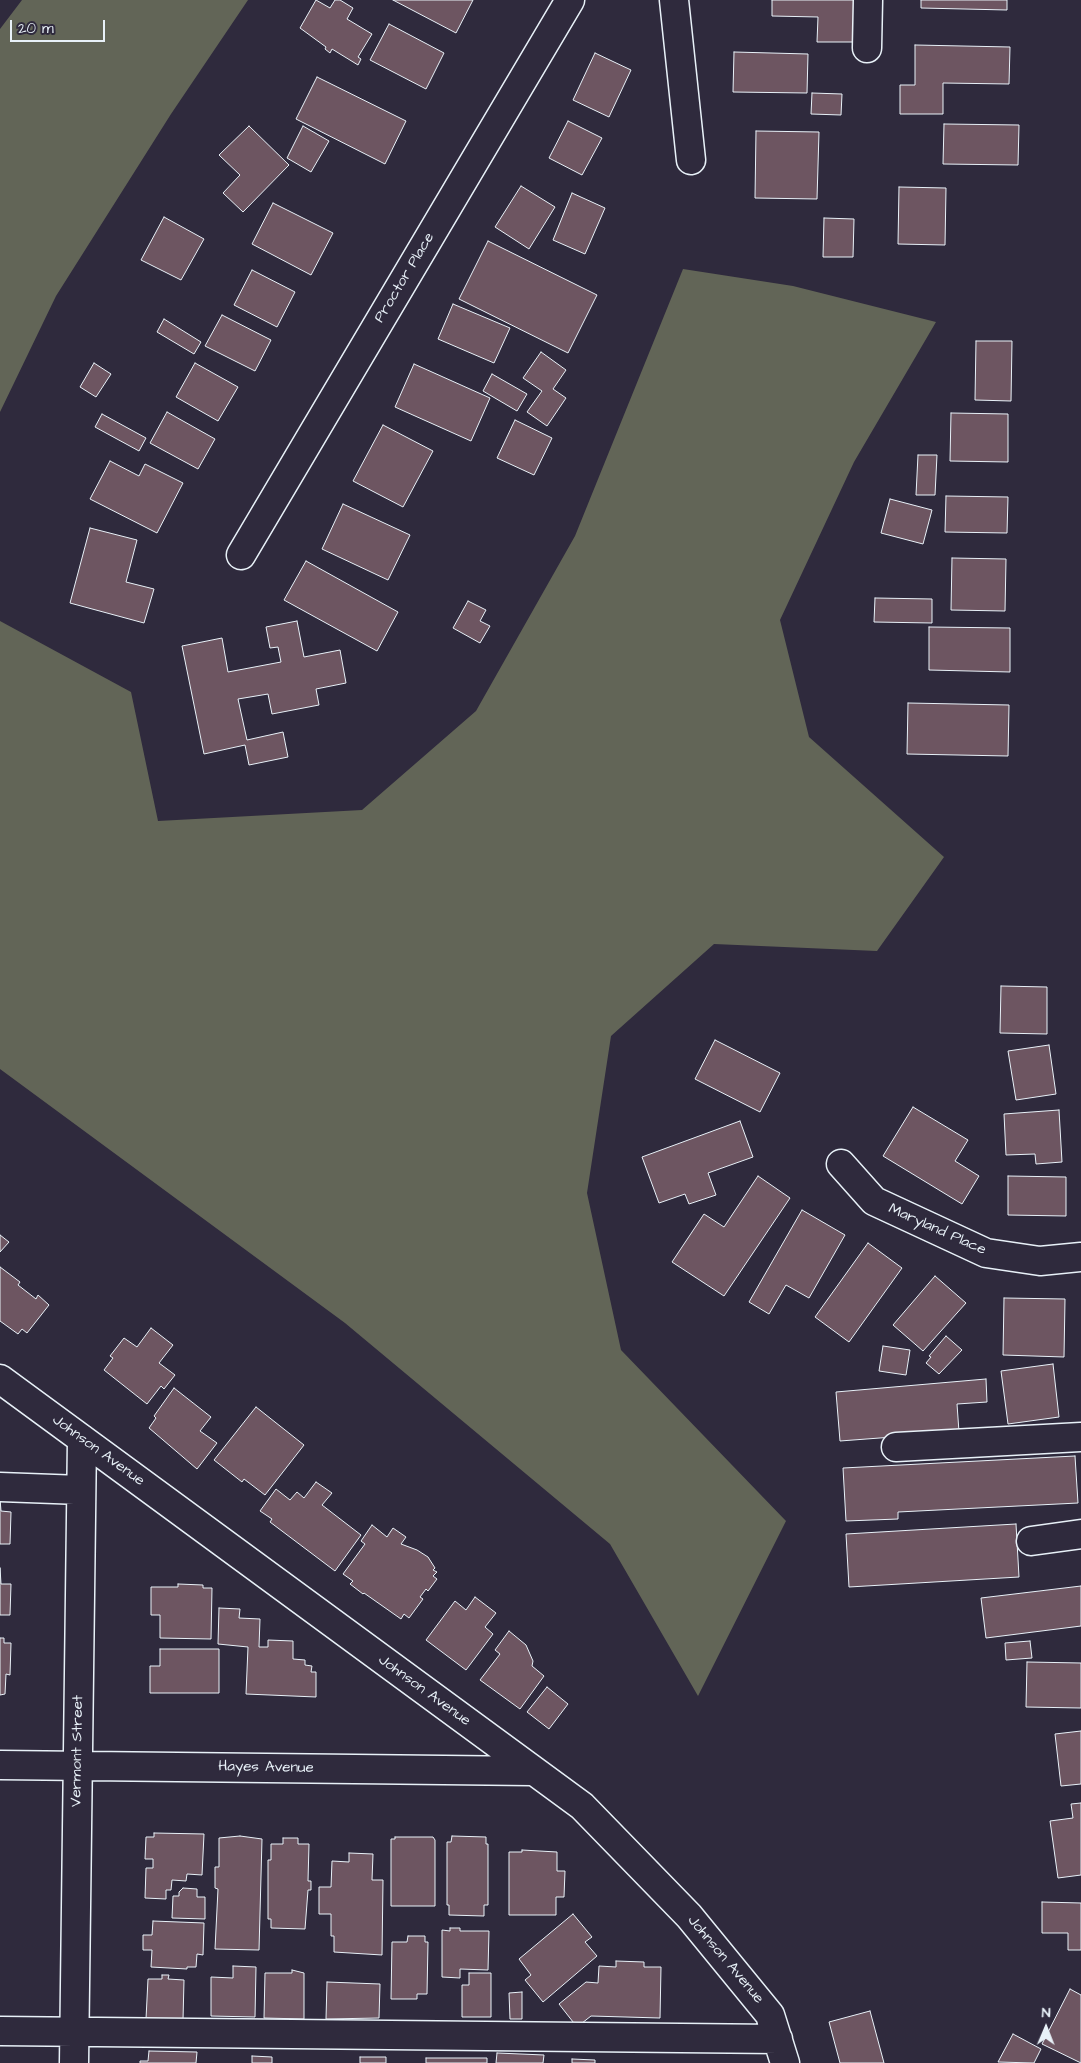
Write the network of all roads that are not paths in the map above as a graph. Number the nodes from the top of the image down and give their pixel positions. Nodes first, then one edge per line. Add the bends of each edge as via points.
1 (570, 0) edge
2 (674, 0) edge
3 (868, 0) edge
4 (867, 48) dead end
5 (691, 160) dead end
6 (240, 555) dead end
7 (841, 1164) dead end
8 (1081, 1257) edge
9 (0, 1380) edge
10 (1081, 1437) edge
11 (82, 1439) junction
12 (896, 1447) dead end
13 (0, 1487) edge
14 (81, 1490) junction
15 (1081, 1534) edge
16 (1032, 1541) dead end
17 (0, 1765) edge
18 (78, 1766) junction
19 (532, 1771) junction
20 (74, 2030) junction
21 (0, 2031) edge
22 (781, 2051) edge
23 (74, 2063) edge

1 - 6 street, Proctor Place
2 - 5 street
3 - 4 street
7 - 8 street, Maryland Place via 874,1201 986,1253 1040,1261
9 - 11 street, Johnson Avenue
10 - 12 street
11 - 14 street, Vermont Street
11 - 19 street, Johnson Avenue
13 - 14 street
14 - 18 street, Vermont Street
15 - 16 street
17 - 18 street, Hayes Avenue
18 - 19 street, Hayes Avenue
18 - 20 street, Vermont Street
19 - 22 street, Johnson Avenue via 582,1806 688,1916 770,2015
20 - 21 street
20 - 22 street
20 - 23 street, Vermont Street

